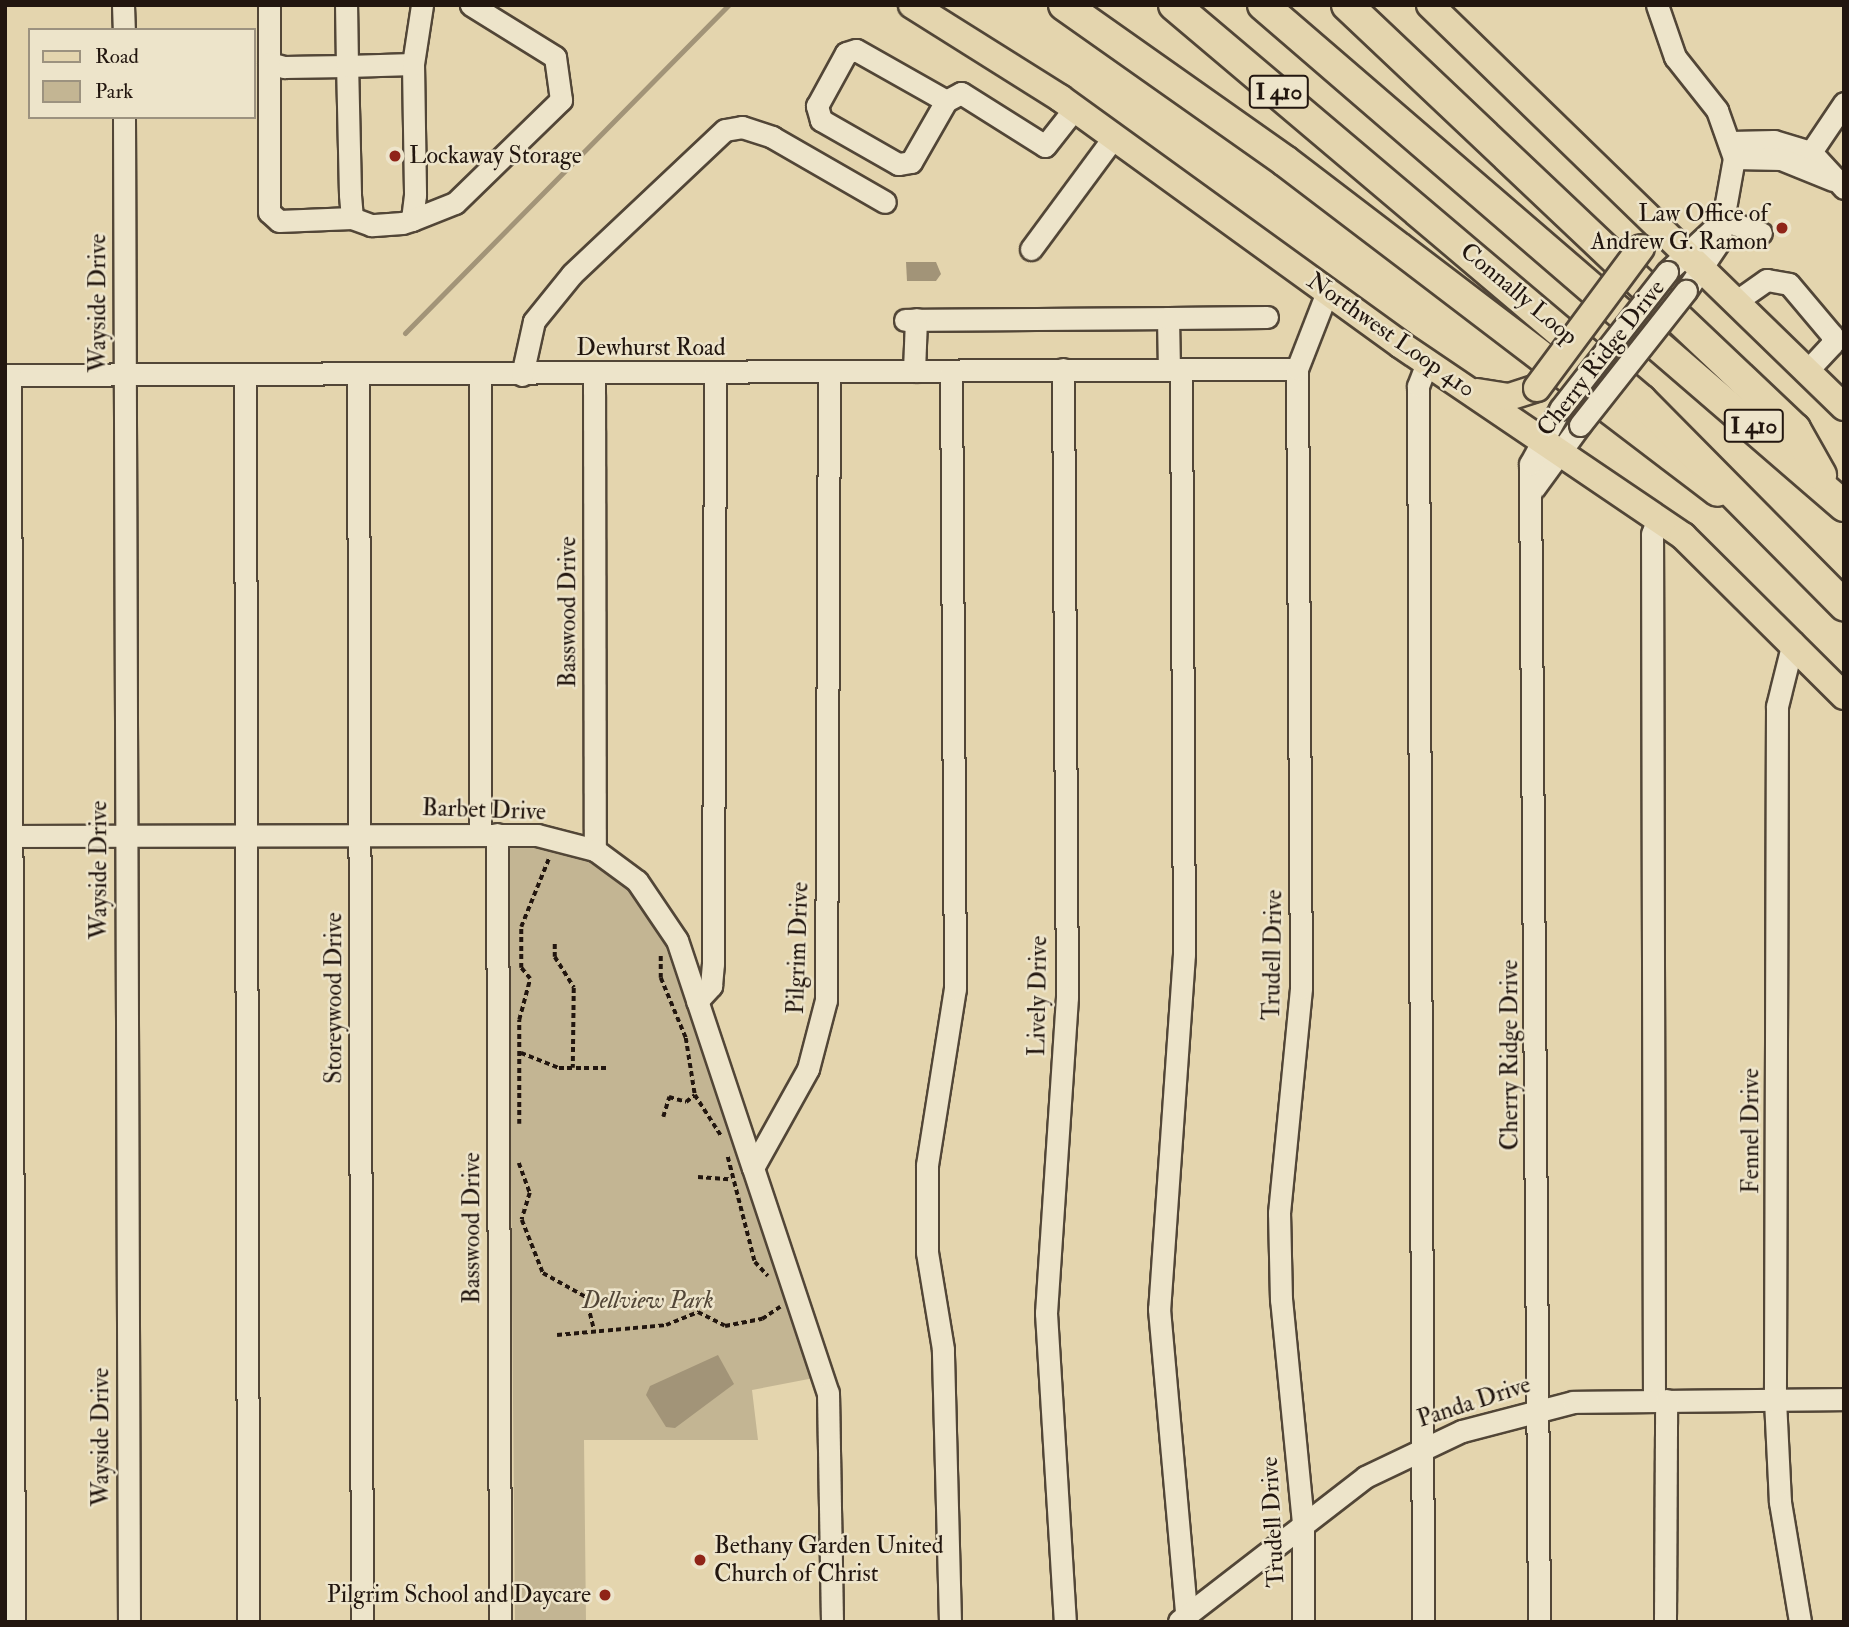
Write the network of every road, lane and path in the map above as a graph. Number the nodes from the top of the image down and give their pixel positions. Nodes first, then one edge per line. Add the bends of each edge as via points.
1 (123, 5) edge
2 (269, 5) edge
3 (346, 5) edge
4 (422, 5) edge
5 (471, 5) edge
6 (912, 5) edge
7 (1064, 5) edge
8 (1174, 5) edge
9 (1264, 5) edge
10 (1347, 5) edge
11 (1430, 5) edge
12 (1657, 5) edge
13 (124, 28) edge
14 (269, 63) junction
15 (413, 64) junction
16 (347, 66) junction
17 (946, 101) junction
18 (1844, 103) edge
19 (1075, 108) junction
20 (124, 119) edge
21 (1114, 137) junction
22 (1732, 150) junction
23 (1811, 152) junction
24 (1839, 184) edge
25 (1632, 199) junction
26 (885, 202) dead end
27 (352, 218) junction
28 (412, 220) junction
29 (1723, 220) junction
30 (1762, 233) dead end
31 (1031, 249) dead end
32 (1696, 259) junction
33 (1327, 292) junction
34 (1738, 300) junction
35 (1267, 317) dead end
36 (1168, 318) junction
37 (1427, 362) junction
38 (1063, 369) junction
39 (1297, 369) junction
40 (1175, 370) junction
41 (914, 371) junction
42 (951, 371) junction
43 (1807, 371) junction
44 (829, 373) junction
45 (125, 374) junction
46 (245, 374) junction
47 (358, 374) junction
48 (481, 374) junction
49 (715, 374) junction
50 (7, 375) edge
51 (522, 375) junction
52 (594, 375) junction
53 (1472, 391) junction
54 (1844, 407) edge
55 (1551, 444) junction
56 (1837, 500) edge
57 (1658, 518) junction
58 (1769, 525) junction
59 (1844, 605) edge
60 (1793, 642) junction
61 (1844, 696) edge
62 (360, 834) junction
63 (488, 834) junction
64 (247, 835) junction
65 (8, 836) edge
66 (124, 836) junction
67 (555, 850) dead end
68 (595, 850) junction
69 (555, 944) dead end
70 (661, 950) dead end
71 (697, 1001) junction
72 (498, 1052) junction
73 (522, 1053) junction
74 (573, 1068) junction
75 (609, 1068) dead end
76 (695, 1096) junction
77 (663, 1117) dead end
78 (519, 1138) dead end
79 (519, 1152) dead end
80 (753, 1168) junction
81 (698, 1177) dead end
82 (729, 1179) junction
83 (774, 1282) dead end
84 (782, 1296) dead end
85 (594, 1328) junction
86 (557, 1335) dead end
87 (1844, 1399) edge
88 (1660, 1400) junction
89 (1775, 1400) junction
90 (1539, 1407) junction
91 (1422, 1446) junction
92 (1303, 1523) junction
93 (1184, 1619) edge
94 (14, 1622) edge
95 (129, 1622) edge
96 (248, 1622) edge
97 (362, 1622) edge
98 (500, 1622) edge
99 (832, 1622) edge
100 (950, 1622) edge
101 (1065, 1622) edge
102 (1303, 1622) edge
103 (1423, 1622) edge
104 (1539, 1622) edge
105 (1665, 1622) edge
106 (1800, 1622) edge

1 - 13 street
2 - 14 street
3 - 16 street
4 - 15 street
5 - 28 street via 555,57 561,100 455,203
6 - 19 main road, Northwest Loop 410
7 - 58 highway via 1284,161 1664,455
8 - 58 highway, Connally Loop / I 410 via 1554,322 1686,440
9 - 56 highway, I 410
10 - 56 highway via 1795,429
11 - 25 main road
12 - 22 street via 1675,57 1717,110
14 - 16 street
14 - 27 street via 269,212 279,221
15 - 16 street
15 - 28 street
16 - 27 street
17 - 17 street via 856,50 846,53 817,106 821,120 898,164 911,162
17 - 19 street via 961,93 1045,146
18 - 23 street
19 - 21 main road, Northwest Loop 410
20 - 45 street, Wayside Drive
21 - 31 street
21 - 33 main road, Northwest Loop 410
22 - 23 street via 1774,141
22 - 24 street via 1781,159
22 - 29 street
23 - 24 street
25 - 32 main road
25 - 53 main road, bridge via 1641,248 1537,388 1509,397
26 - 51 street via 772,137 742,127 725,130 572,274 534,321
27 - 28 street via 371,226
29 - 30 street
29 - 32 street, Cherry Ridge Drive
32 - 34 main road
32 - 55 street, Cherry Ridge Drive, bridge via 1686,291 1580,425
32 - 55 street, Cherry Ridge Drive, bridge via 1667,272 1560,410
33 - 37 main road, Northwest Loop 410
33 - 39 street, Trudell Drive
34 - 43 main road
34 - 43 street via 1767,280 1790,284 1832,335 1832,344
35 - 36 street
36 - 40 street
36 - 41 street via 911,319
37 - 53 main road, Northwest Loop 410
37 - 91 street via 1418,386
38 - 40 street, Dewhurst Road
38 - 42 street, Dewhurst Road
38 - 101 street, Lively Drive via 1067,996 1046,1312
39 - 40 street, Dewhurst Road
39 - 92 street, Trudell Drive via 1301,988 1279,1254
40 - 93 street via 1184,954 1159,1309
41 - 42 street, Dewhurst Road
41 - 44 street, Dewhurst Road
42 - 100 street via 954,989 927,1165 927,1252 943,1349
43 - 54 main road
44 - 49 street, Dewhurst Road
44 - 80 street, Pilgrim Drive via 826,1000 808,1069
45 - 46 street, Dewhurst Road
45 - 50 street, Dewhurst Road
45 - 66 street, Wayside Drive
46 - 47 street, Dewhurst Road
46 - 64 street
47 - 48 street, Dewhurst Road
47 - 62 street, Storeywood Drive
48 - 51 street, Dewhurst Road
48 - 63 street, Basswood Drive
49 - 52 street, Dewhurst Road
49 - 71 street via 713,964 711,986
50 - 65 street
51 - 52 street, Dewhurst Road
52 - 68 street, Basswood Drive
53 - 55 main road, Northwest Loop 410
55 - 57 main road, Northwest Loop 410
55 - 90 street, Cherry Ridge Drive via 1534,488
57 - 60 main road, Northwest Loop 410 via 1739,585
57 - 88 street via 1652,534
58 - 59 highway, Connally Loop / I 410
60 - 61 main road, Northwest Loop 410
60 - 89 street, Fennel Drive via 1777,706
62 - 63 street, Barbet Drive
62 - 64 street, Barbet Drive
62 - 97 street, Storeywood Drive
63 - 68 street, Barbet Drive via 537,835
63 - 72 street, Basswood Drive
64 - 66 street, Barbet Drive
64 - 96 street
65 - 66 street, Barbet Drive
65 - 94 street
66 - 95 street, Wayside Drive
67 - 73 path via 541,867 521,927 522,968 530,979 519,1020
68 - 71 street, Barbet Drive via 660,907
69 - 74 path via 555,957 574,988
70 - 76 path via 661,978 686,1038
71 - 80 street, Barbet Drive
72 - 73 path
72 - 98 street, Basswood Drive
73 - 74 path
73 - 78 path
74 - 75 path
76 - 77 path via 687,1102 669,1097
76 - 82 path via 727,1145
79 - 85 path via 530,1193 522,1220 543,1273 586,1297
80 - 99 street via 828,1392
81 - 82 path
82 - 83 path via 748,1219 755,1262
84 - 85 path via 774,1314 724,1326 698,1312 666,1325
85 - 86 path via 585,1335
87 - 89 street, Panda Drive
88 - 89 street, Panda Drive
88 - 90 street, Panda Drive
88 - 105 street
89 - 106 street, Fennel Drive via 1780,1502
90 - 91 street, Panda Drive
90 - 104 street, Cherry Ridge Drive
91 - 92 street, Panda Drive via 1365,1476
91 - 103 street
92 - 93 street, Panda Drive
92 - 102 street, Trudell Drive

